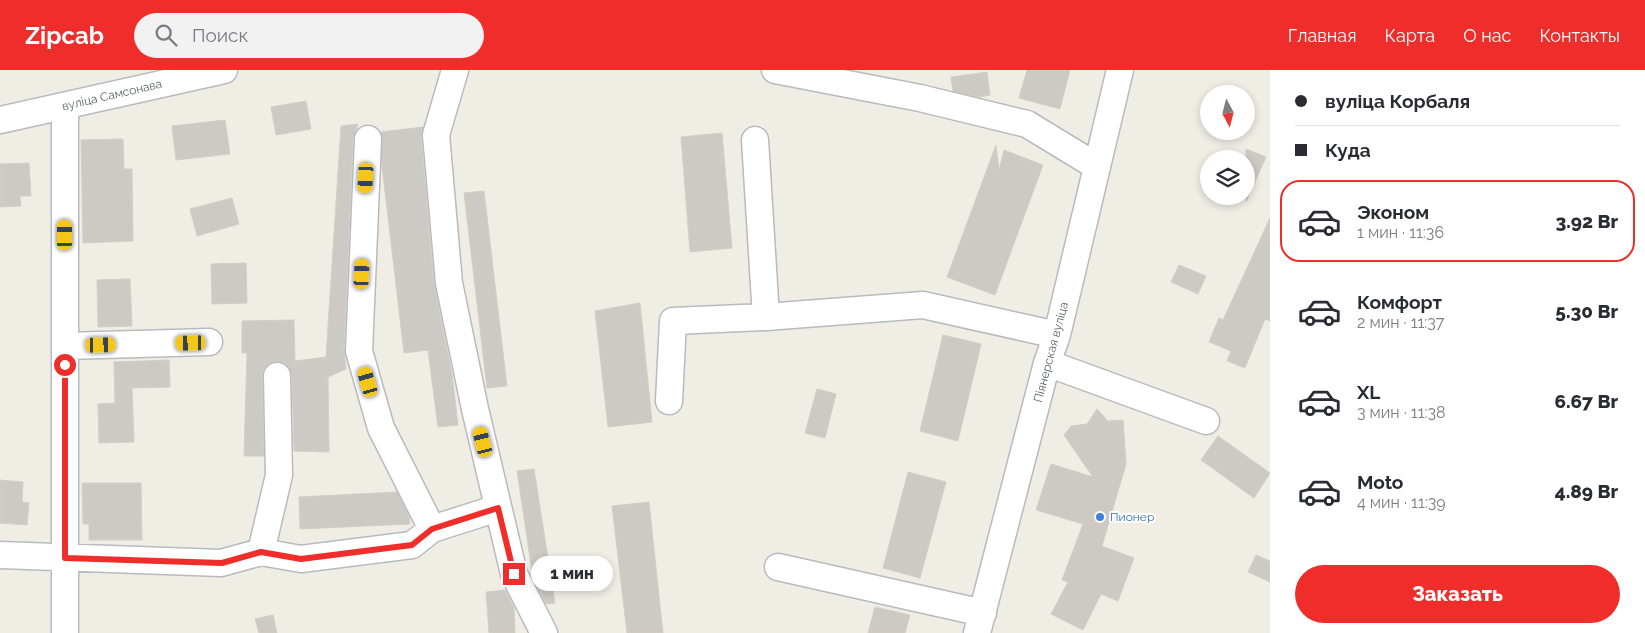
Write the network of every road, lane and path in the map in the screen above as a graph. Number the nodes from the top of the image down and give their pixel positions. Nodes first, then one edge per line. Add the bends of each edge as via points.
1 (224, 70) edge
2 (455, 70) edge
3 (776, 70) edge
4 (1120, 70) edge
5 (65, 106) junction
6 (0, 120) edge
7 (368, 139) dead end
8 (755, 140) dead end
9 (1096, 166) junction
10 (766, 317) junction
11 (1057, 335) junction
12 (209, 342) dead end
13 (65, 346) junction
14 (1046, 363) junction
15 (277, 376) dead end
16 (669, 402) dead end
17 (1206, 422) dead end
18 (498, 508) junction
19 (432, 529) junction
20 (261, 552) junction
21 (0, 555) edge
22 (65, 558) junction
23 (778, 567) dead end
24 (980, 623) edge
25 (65, 633) edge
26 (544, 633) edge

1 - 5 street, вуліца Самсонава
2 - 18 street via 436,135 448,273
3 - 9 street via 920,98 1027,124
4 - 9 street, Піянерская вуліца
5 - 6 street, вуліца Самсонава
5 - 13 street
7 - 19 street via 359,351 381,428
8 - 10 street
9 - 11 street, Піянерская вуліца
10 - 11 street via 923,305
10 - 16 street via 673,321
11 - 14 street, Піянерская вуліца
12 - 13 street
13 - 22 street
14 - 17 street
14 - 24 street, Піянерская вуліца
15 - 20 street via 279,475
18 - 19 street
18 - 26 street via 514,574
19 - 20 street via 412,545 301,559
20 - 22 street via 222,563
21 - 22 street
22 - 25 street
23 - 24 street

